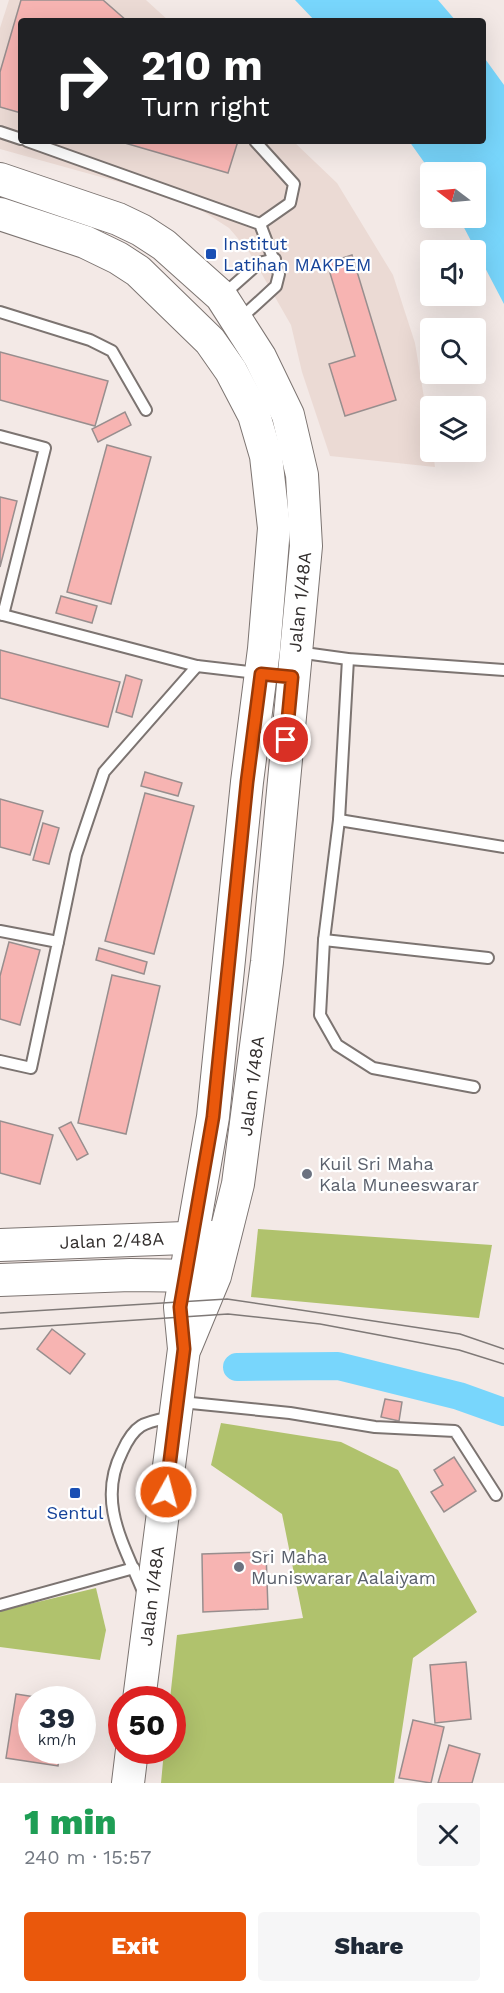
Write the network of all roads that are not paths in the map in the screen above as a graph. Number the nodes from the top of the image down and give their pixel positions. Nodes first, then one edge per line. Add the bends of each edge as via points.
1 (0, 132) edge
2 (18, 138) edge
3 (35, 144) edge
4 (258, 144) edge
5 (0, 179) edge
6 (0, 214) edge
7 (260, 224) junction
8 (275, 259) junction
9 (230, 309) junction
10 (0, 312) edge
11 (146, 410) dead end
12 (0, 436) edge
13 (2, 615) edge
14 (348, 659) junction
15 (278, 663) junction
16 (197, 666) junction
17 (504, 670) edge
18 (339, 820) junction
19 (504, 847) edge
20 (0, 931) edge
21 (324, 940) junction
22 (58, 942) junction
23 (488, 958) dead end
24 (228, 962) junction
25 (267, 962) junction
26 (0, 1061) edge
27 (474, 1087) dead end
28 (192, 1236) junction
29 (224, 1238) junction
30 (0, 1245) edge
31 (185, 1276) junction
32 (215, 1276) junction
33 (0, 1280) edge
34 (184, 1349) junction
35 (177, 1409) junction
36 (496, 1495) dead end
37 (134, 1568) junction
38 (0, 1605) edge
39 (150, 1611) junction
40 (141, 1686) edge
41 (130, 1764) edge
42 (128, 1783) edge

1 - 2 lane
3 - 7 lane
4 - 7 lane via 294,184 290,203
5 - 9 main road, Jalan 1/48A via 141,230 164,245
6 - 15 main road, Jalan 1/48A via 85,242 138,271 210,341 231,371 254,415 266,456 274,528
7 - 8 lane
8 - 9 lane via 259,263
8 - 9 lane via 279,274 276,286
9 - 15 main road, Jalan 1/48A via 260,357 288,415 302,475 306,546
10 - 11 lane via 90,340 112,351
12 - 13 lane via 45,448
13 - 16 lane
14 - 15 lane
14 - 17 lane
14 - 18 lane
15 - 16 lane
15 - 24 main road, Jalan 1/48A
15 - 25 main road, Jalan 1/48A
16 - 22 lane via 104,772 76,855
18 - 19 lane
18 - 21 lane
20 - 22 lane
21 - 23 lane
21 - 27 lane via 320,1015 337,1045 373,1068
22 - 26 lane via 31,1068
24 - 25 main road
24 - 28 main road, Jalan 1/48A via 213,1117
25 - 29 main road, Jalan 1/48A via 238,1184
28 - 29 main road, Jalan 2/48A
28 - 30 main road, Jalan 2/48A
28 - 31 main road, Jalan 1/48A
29 - 32 main road, Jalan 1/48A
31 - 32 main road, Jalan 2/48A
31 - 33 main road, Jalan 2/48A
31 - 34 main road, Jalan 1/48A via 180,1307
32 - 34 main road, Jalan 1/48A
34 - 35 main road, Jalan 1/48A
35 - 36 lane via 290,1413 375,1427 455,1431
35 - 37 lane via 141,1426 131,1436 111,1482 117,1535
35 - 39 main road, Jalan 1/48A
37 - 38 lane
37 - 39 lane
39 - 40 main road, Jalan 1/48A
41 - 42 main road

